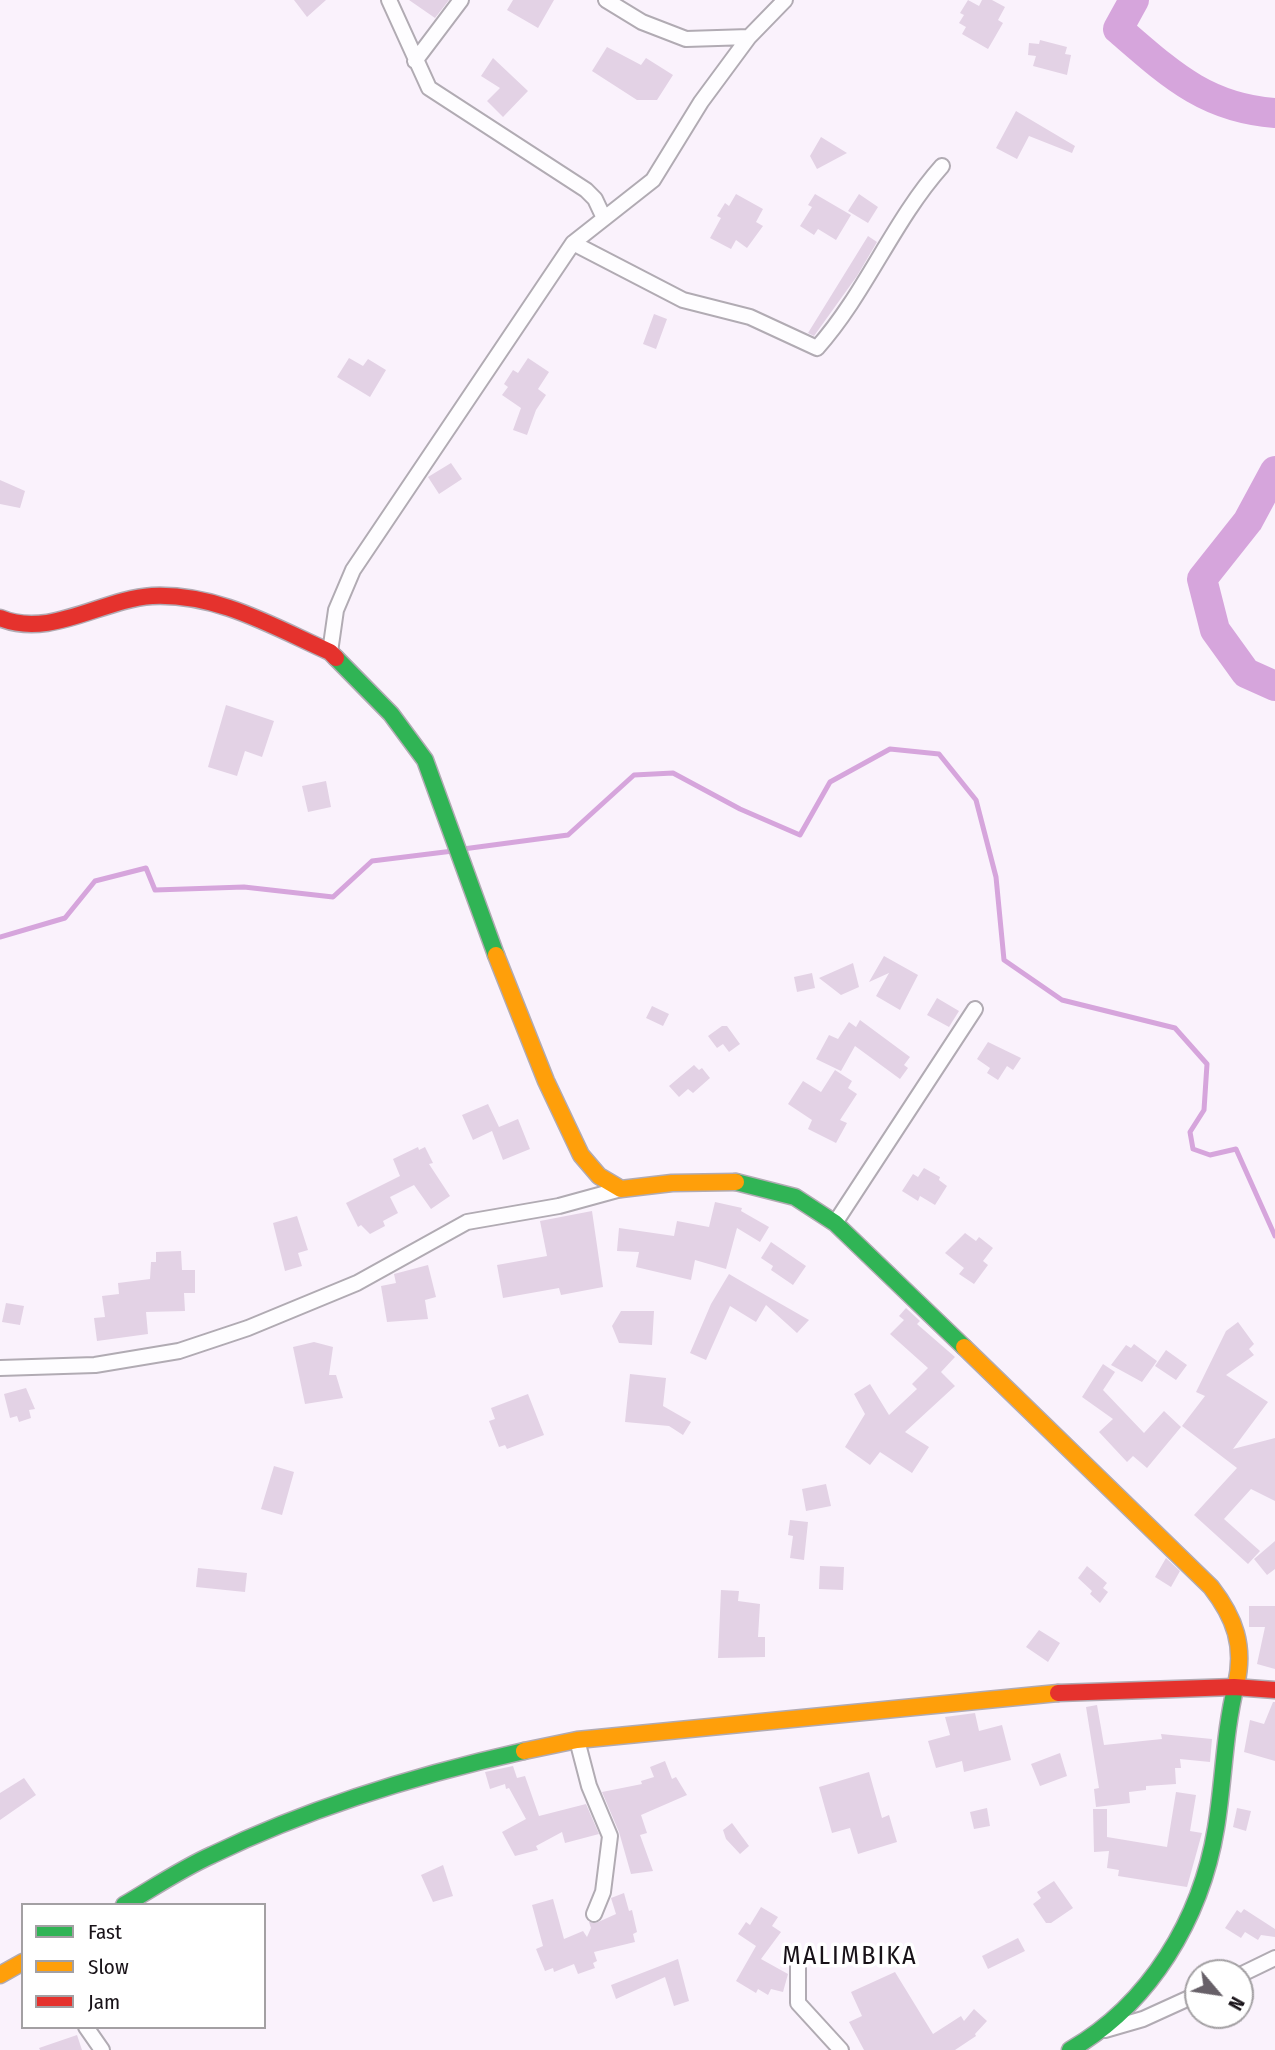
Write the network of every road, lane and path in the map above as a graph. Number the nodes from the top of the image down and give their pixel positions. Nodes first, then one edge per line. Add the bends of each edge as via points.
1 (389, 0) edge
2 (461, 0) edge
3 (606, 0) edge
4 (785, 0) edge
5 (749, 37) junction
6 (415, 61) junction
7 (942, 166) dead end
8 (603, 216) junction
9 (573, 243) junction
10 (0, 618) edge
11 (330, 652) junction
12 (975, 1009) dead end
13 (621, 1189) junction
14 (835, 1223) junction
15 (0, 1368) edge
16 (1234, 1688) junction
17 (1275, 1690) edge
18 (577, 1740) junction
19 (128, 1903) edge
20 (594, 1914) dead end
21 (1275, 1958) edge
22 (797, 1966) dead end
23 (1254, 1968) edge
24 (1184, 2000) edge
25 (87, 2029) edge
26 (1098, 2032) junction
27 (1074, 2049) edge
28 (102, 2050) edge
29 (841, 2050) edge

1 - 6 street
2 - 6 street
3 - 5 street via 642,22 686,39
4 - 5 street
5 - 8 street via 701,102 653,180 630,201
6 - 8 street via 429,88 586,190
7 - 9 street via 916,195 900,227 817,348 750,317 683,300
8 - 9 street
9 - 11 street via 353,570 336,610
10 - 11 street via 42,624 149,596 189,596 222,603
11 - 13 street via 391,714 425,760 546,1081 581,1155 599,1176
12 - 14 street
13 - 14 street via 736,1182 795,1197
13 - 15 street via 467,1222 357,1283 179,1351 95,1365
14 - 16 street via 1225,1602 1239,1638 1241,1659
16 - 17 street
16 - 18 street via 1076,1691
16 - 26 street via 1213,1841 1196,1900 1152,1980
18 - 19 street via 350,1797 220,1851
18 - 20 street via 589,1786 610,1836 603,1892
21 - 23 street
22 - 29 street via 798,2003
24 - 26 street
25 - 28 street
26 - 27 street

